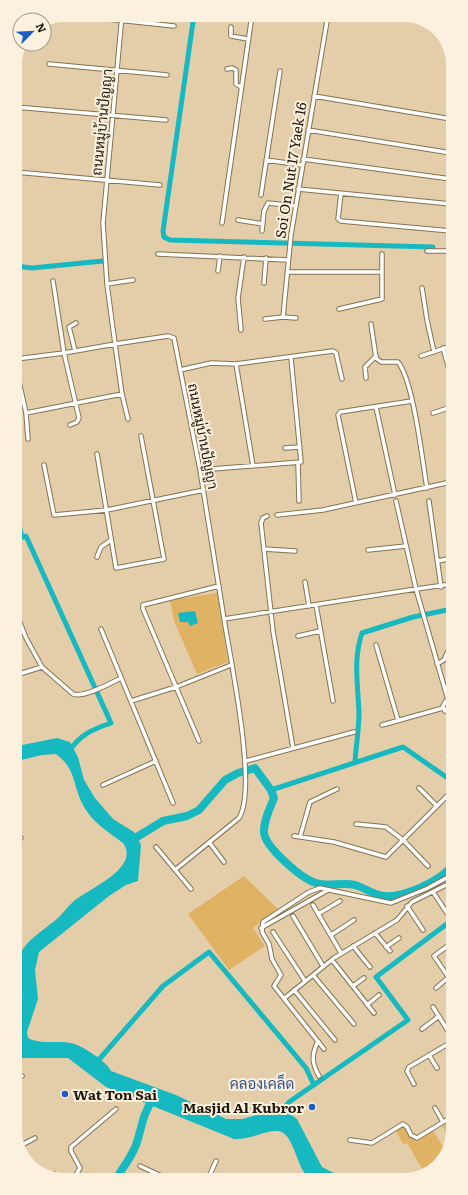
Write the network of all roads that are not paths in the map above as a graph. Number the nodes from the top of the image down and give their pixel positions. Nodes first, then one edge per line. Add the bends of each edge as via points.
1 (122, 22) edge
2 (143, 22) edge
3 (251, 22) edge
4 (327, 22) edge
5 (174, 26) dead end
6 (231, 27) dead end
7 (248, 39) junction
8 (49, 64) dead end
9 (227, 69) dead end
10 (117, 70) junction
11 (280, 72) dead end
12 (167, 75) dead end
13 (241, 87) junction
14 (314, 96) junction
15 (22, 108) edge
16 (112, 115) junction
17 (446, 118) edge
18 (166, 120) dead end
19 (308, 130) junction
20 (446, 152) edge
21 (303, 159) junction
22 (266, 160) junction
23 (302, 166) junction
24 (22, 173) edge
25 (446, 178) edge
26 (106, 181) junction
27 (160, 185) dead end
28 (298, 189) junction
29 (341, 193) junction
30 (261, 195) dead end
31 (446, 204) edge
32 (295, 206) junction
33 (238, 220) dead end
34 (222, 223) dead end
35 (263, 224) junction
36 (446, 230) edge
37 (262, 231) dead end
38 (427, 250) dead end
39 (446, 251) edge
40 (158, 254) dead end
41 (382, 254) dead end
42 (220, 256) junction
43 (244, 257) junction
44 (266, 258) junction
45 (288, 260) junction
46 (218, 270) dead end
47 (287, 272) junction
48 (382, 272) junction
49 (133, 280) dead end
50 (53, 281) dead end
51 (264, 283) dead end
52 (107, 284) junction
53 (422, 288) dead end
54 (340, 309) dead end
55 (283, 317) junction
56 (296, 318) dead end
57 (265, 319) dead end
58 (76, 323) dead end
59 (371, 324) dead end
60 (241, 330) dead end
61 (115, 344) junction
62 (446, 347) edge
63 (443, 348) junction
64 (75, 351) junction
65 (434, 352) junction
66 (64, 353) junction
67 (376, 356) junction
68 (420, 356) dead end
69 (22, 358) edge
70 (291, 358) junction
71 (446, 358) edge
72 (236, 364) junction
73 (180, 370) junction
74 (366, 378) dead end
75 (342, 379) dead end
76 (122, 394) junction
77 (22, 396) edge
78 (412, 401) junction
79 (74, 404) junction
80 (376, 407) junction
81 (446, 409) edge
82 (433, 413) dead end
83 (26, 414) junction
84 (128, 419) dead end
85 (70, 425) dead end
86 (141, 436) dead end
87 (28, 438) dead end
88 (300, 447) junction
89 (285, 448) dead end
90 (97, 454) dead end
91 (298, 463) junction
92 (44, 465) dead end
93 (253, 466) junction
94 (200, 470) junction
95 (446, 483) edge
96 (427, 488) junction
97 (204, 490) junction
98 (395, 495) junction
99 (153, 501) junction
100 (298, 501) dead end
101 (396, 501) dead end
102 (429, 501) dead end
103 (356, 504) junction
104 (107, 510) junction
105 (277, 515) dead end
106 (267, 516) dead end
107 (111, 540) junction
108 (406, 546) junction
109 (264, 549) junction
110 (368, 550) dead end
111 (295, 551) dead end
112 (97, 557) dead end
113 (446, 559) edge
114 (438, 560) junction
115 (305, 582) dead end
116 (218, 586) junction
117 (446, 586) edge
118 (441, 587) junction
119 (416, 589) junction
120 (316, 605) junction
121 (309, 606) junction
122 (272, 612) junction
123 (224, 618) junction
124 (22, 628) edge
125 (101, 629) dead end
126 (320, 631) junction
127 (298, 636) dead end
128 (376, 645) dead end
129 (446, 656) edge
130 (437, 664) junction
131 (231, 665) junction
132 (42, 667) junction
133 (22, 673) edge
134 (121, 678) junction
135 (176, 687) junction
136 (446, 689) edge
137 (131, 701) junction
138 (332, 701) dead end
139 (446, 701) edge
140 (443, 708) junction
141 (446, 712) edge
142 (398, 720) junction
143 (382, 725) dead end
144 (354, 732) dead end
145 (198, 741) dead end
146 (293, 748) junction
147 (156, 761) junction
148 (246, 761) junction
149 (103, 785) dead end
150 (419, 788) dead end
151 (337, 789) dead end
152 (446, 797) edge
153 (173, 803) dead end
154 (437, 806) junction
155 (356, 824) dead end
156 (294, 836) dead end
157 (300, 837) junction
158 (403, 840) junction
159 (209, 842) junction
160 (156, 847) dead end
161 (224, 862) dead end
162 (428, 866) dead end
163 (175, 870) junction
164 (446, 878) edge
165 (446, 885) edge
166 (191, 889) dead end
167 (328, 889) junction
168 (434, 892) junction
169 (340, 901) dead end
170 (313, 905) dead end
171 (407, 906) junction
172 (446, 910) edge
173 (318, 914) junction
174 (293, 916) dead end
175 (354, 920) dead end
176 (261, 928) junction
177 (424, 930) dead end
178 (272, 932) dead end
179 (375, 933) junction
180 (331, 935) junction
181 (399, 938) dead end
182 (353, 946) junction
183 (386, 947) junction
184 (446, 947) edge
185 (390, 951) dead end
186 (341, 953) junction
187 (332, 960) junction
188 (323, 966) junction
189 (370, 968) dead end
190 (446, 973) edge
191 (313, 975) junction
192 (364, 978) dead end
193 (446, 980) edge
194 (305, 981) junction
195 (353, 986) junction
196 (436, 988) dead end
197 (294, 990) junction
198 (379, 995) dead end
199 (286, 996) dead end
200 (367, 1005) junction
201 (433, 1007) dead end
202 (374, 1013) dead end
203 (439, 1016) junction
204 (354, 1024) dead end
205 (446, 1028) edge
206 (422, 1029) dead end
207 (335, 1040) dead end
208 (318, 1041) junction
209 (446, 1044) edge
210 (324, 1049) dead end
211 (429, 1055) junction
212 (438, 1068) dead end
213 (319, 1076) dead end
214 (414, 1084) dead end
215 (435, 1108) dead end
216 (116, 1109) dead end
217 (446, 1120) edge
218 (443, 1122) junction
219 (35, 1138) dead end
220 (350, 1140) dead end
221 (24, 1144) edge
222 (216, 1161) dead end
223 (140, 1166) dead end
224 (77, 1173) edge
225 (155, 1173) edge
226 (211, 1173) edge

1 - 10 street, ถนนหมู่บ้านปัญญา
2 - 5 street
3 - 7 street
4 - 14 street, Soi On Nut 17 Yaek 16
6 - 7 street via 231,36
7 - 13 street
8 - 10 street
9 - 13 street via 236,70 236,84
10 - 12 street
10 - 16 street, ถนนหมู่บ้านปัญญา
11 - 22 street
13 - 34 street
14 - 17 street
14 - 19 street, Soi On Nut 17 Yaek 16
15 - 16 street
16 - 18 street
16 - 26 street, ถนนหมู่บ้านปัญญา
19 - 20 street
19 - 21 street, Soi On Nut 17 Yaek 16
21 - 23 street, Soi On Nut 17 Yaek 16
21 - 25 street
22 - 23 street
22 - 30 street
23 - 28 street, Soi On Nut 17 Yaek 16
24 - 26 street
26 - 27 street
26 - 52 street, ถนนหมู่บ้านปัญญา via 103,222
28 - 29 street
28 - 32 street, Soi On Nut 17 Yaek 16
29 - 31 street
29 - 36 street via 338,219 341,221
32 - 35 street via 269,203 264,211
32 - 45 street, Soi On Nut 17 Yaek 16
33 - 35 street
35 - 37 street
38 - 39 street
40 - 42 street
41 - 48 street
42 - 43 street
42 - 46 street
43 - 44 street
43 - 60 street via 238,298
44 - 45 street
44 - 51 street
45 - 47 street, Soi On Nut 17 Yaek 16
47 - 48 street
47 - 55 street, Soi On Nut 17 Yaek 16
48 - 54 street via 382,299
49 - 52 street
50 - 66 street
52 - 61 street, ถนนหมู่บ้านปัญญา
53 - 65 street
55 - 56 street
55 - 57 street
58 - 64 street via 70,327
59 - 67 street
61 - 64 street
61 - 73 street, ถนนหมู่บ้านปัญญา via 172,336
61 - 76 street
62 - 63 street
63 - 65 street
63 - 71 street
64 - 66 street
65 - 68 street
66 - 69 street
66 - 79 street
67 - 74 street via 365,367
67 - 78 street via 378,362 398,362
70 - 72 street
70 - 75 street via 335,352
70 - 88 street
72 - 73 street via 211,363
72 - 93 street
73 - 94 street, ถนนหมู่บ้านปัญญา
76 - 79 street
76 - 84 street
77 - 83 street
78 - 80 street
78 - 96 street
79 - 83 street
79 - 85 street via 78,420
80 - 98 street
80 - 103 street via 344,411 338,415
81 - 82 street
83 - 87 street
86 - 99 street
88 - 89 street
88 - 91 street via 302,459
90 - 104 street
91 - 93 street
91 - 100 street
92 - 104 street via 54,514
93 - 94 street
94 - 97 street, ถนนหมู่บ้านปัญญา
95 - 96 street
96 - 98 street
97 - 99 street
97 - 116 street, ถนนหมู่บ้านปัญญา
98 - 103 street
99 - 104 street
99 - 107 street via 164,559 116,568
101 - 108 street
102 - 114 street
103 - 105 street
104 - 107 street
106 - 109 street via 261,523
107 - 112 street via 101,547
108 - 110 street
108 - 119 street
109 - 111 street
109 - 122 street
113 - 114 street
114 - 118 street
115 - 121 street
116 - 123 street, ถนนหมู่บ้านปัญญา
116 - 135 street via 143,605
117 - 118 street
118 - 119 street
119 - 120 street
119 - 130 street
120 - 121 street
120 - 126 street
121 - 122 street
122 - 123 street
122 - 146 street
123 - 131 street, ถนนหมู่บ้านปัญญา
124 - 132 street
125 - 134 street
126 - 127 street
126 - 138 street
128 - 142 street
129 - 130 street
130 - 136 street
131 - 135 street
131 - 148 street, ถนนหมู่บ้านปัญญา
132 - 133 street
132 - 134 street via 73,694 78,695
134 - 137 street
135 - 137 street
135 - 145 street
137 - 147 street
139 - 140 street
140 - 141 street
140 - 142 street
142 - 143 street
144 - 146 street
146 - 148 street
147 - 149 street
147 - 153 street
148 - 159 street, ถนนหมู่บ้านปัญญา via 243,812 240,818
150 - 154 street
151 - 157 street via 310,802
152 - 154 street
154 - 158 street
155 - 158 street via 382,826
156 - 157 street
157 - 158 street via 334,842 386,857
158 - 162 street
159 - 161 street
159 - 163 street, ถนนหมู่บ้านปัญญา
160 - 163 street
163 - 166 street
164 - 167 street via 391,903
165 - 168 street
167 - 176 street
167 - 176 street via 320,888 309,892 269,917
168 - 171 street
168 - 172 street
169 - 173 street
170 - 173 street
171 - 177 street
171 - 179 street via 397,920
173 - 180 street
174 - 188 street
175 - 180 street
176 - 208 street via 269,944 272,959 282,975 274,986
178 - 194 street
179 - 182 street
179 - 183 street
180 - 186 street
181 - 183 street
182 - 186 street
182 - 189 street
183 - 185 street
184 - 190 street via 434,956
186 - 187 street
187 - 188 street
187 - 195 street
188 - 191 street
191 - 194 street
191 - 204 street
192 - 195 street
193 - 196 street
194 - 197 street
195 - 200 street
197 - 199 street
197 - 207 street
198 - 200 street
200 - 202 street
201 - 203 street
203 - 205 street
203 - 206 street
208 - 210 street
208 - 213 street via 314,1048 312,1063
209 - 211 street
211 - 212 street
211 - 214 street via 407,1069
215 - 218 street
216 - 224 street via 71,1147 80,1168
217 - 218 street
218 - 220 street via 417,1138 411,1136 403,1124 372,1143
219 - 221 street
222 - 226 street
223 - 225 street

